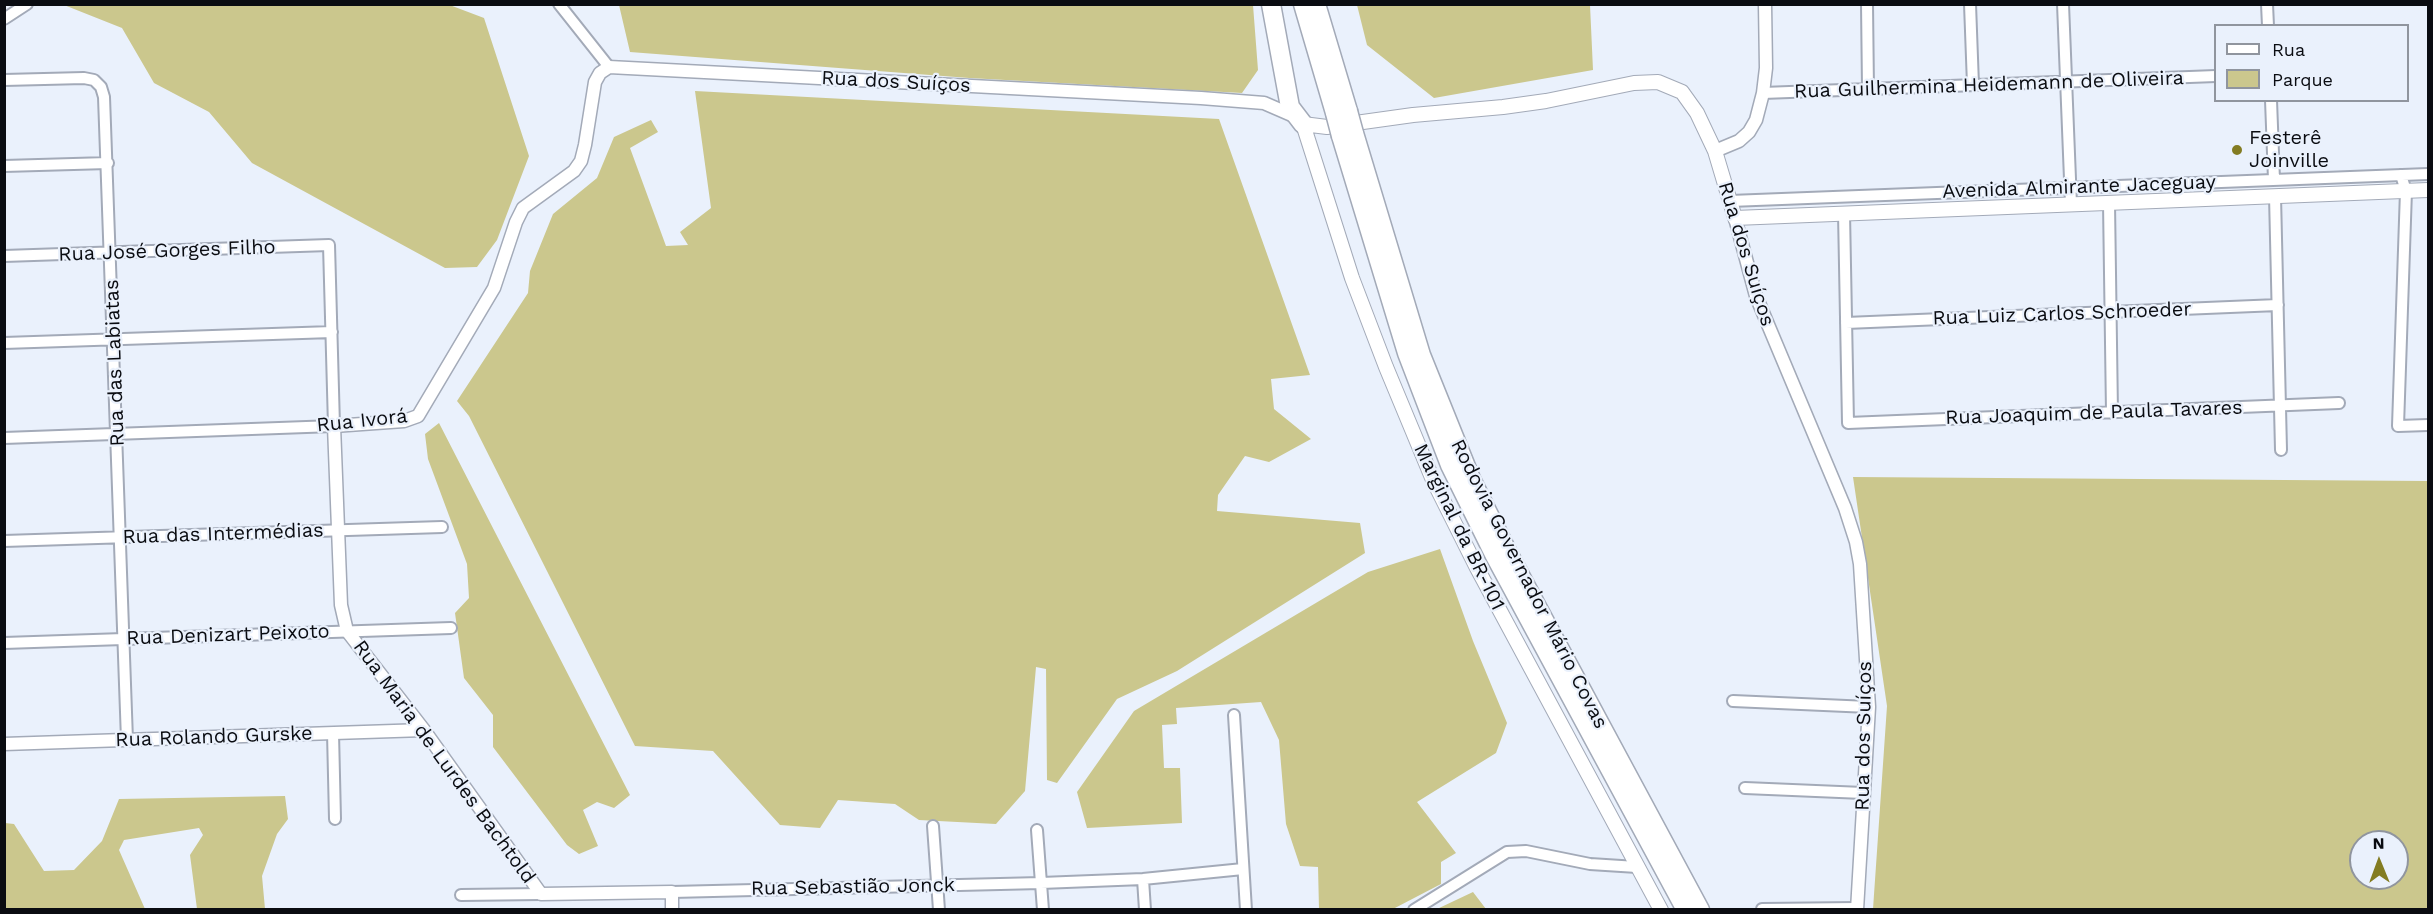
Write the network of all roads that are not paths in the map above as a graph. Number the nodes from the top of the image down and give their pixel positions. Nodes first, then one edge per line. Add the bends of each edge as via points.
1 (27, 4) edge
2 (559, 4) edge
3 (1271, 4) edge
4 (1302, 4) edge
5 (1316, 4) edge
6 (1765, 4) edge
7 (1867, 4) edge
8 (1970, 4) edge
9 (2063, 4) edge
10 (2267, 4) edge
11 (4, 19) edge
12 (2268, 24) edge
13 (609, 67) junction
14 (2214, 76) edge
15 (4, 80) edge
16 (2066, 82) junction
17 (1973, 85) junction
18 (1286, 87) junction
19 (1868, 89) junction
20 (1763, 93) junction
21 (2271, 102) edge
22 (1264, 103) junction
23 (1341, 112) junction
24 (1303, 124) junction
25 (1348, 134) junction
26 (1715, 151) junction
27 (108, 163) junction
28 (4, 166) edge
29 (2428, 174) edge
30 (2401, 175) junction
31 (2293, 179) junction
32 (2274, 180) junction
33 (2070, 188) junction
34 (2428, 190) edge
35 (2406, 191) junction
36 (2294, 195) junction
37 (2275, 196) junction
38 (1730, 201) junction
39 (2109, 202) junction
40 (2071, 204) junction
41 (1844, 213) junction
42 (1735, 218) junction
43 (111, 253) junction
44 (4, 256) edge
45 (2278, 305) junction
46 (2111, 312) junction
47 (1846, 323) junction
48 (332, 332) junction
49 (114, 340) junction
50 (4, 343) edge
51 (2339, 403) dead end
52 (2280, 406) junction
53 (2112, 412) junction
54 (2428, 425) edge
55 (334, 426) junction
56 (117, 434) junction
57 (4, 438) edge
58 (2282, 450) dead end
59 (442, 527) dead end
60 (338, 530) junction
61 (120, 537) junction
62 (4, 541) edge
63 (451, 628) dead end
64 (347, 631) junction
65 (124, 639) junction
66 (4, 643) edge
67 (1733, 701) dead end
68 (1869, 707) junction
69 (1234, 715) dead end
70 (424, 730) junction
71 (333, 733) junction
72 (127, 740) junction
73 (4, 744) edge
74 (1745, 788) dead end
75 (1863, 793) junction
76 (335, 819) dead end
77 (933, 826) dead end
78 (1037, 830) dead end
79 (1637, 867) junction
80 (1243, 869) junction
81 (1143, 879) junction
82 (1041, 883) junction
83 (937, 885) junction
84 (672, 892) junction
85 (541, 894) junction
86 (461, 895) dead end
87 (672, 909) edge
88 (939, 909) edge
89 (1042, 909) edge
90 (1145, 909) edge
91 (1246, 909) edge
92 (1414, 909) edge
93 (1661, 909) edge
94 (1686, 909) edge
95 (1700, 909) edge
96 (1762, 909) edge
97 (1857, 909) edge

1 - 11 street
2 - 13 street
3 - 18 highway
4 - 23 highway, Rodovia Governador Mário Covas
5 - 23 highway, Rodovia Governador Mário Covas
6 - 20 street
7 - 19 street
8 - 17 street
9 - 16 street
10 - 12 street
13 - 22 street, Rua dos Suíços
13 - 55 street, Rua Ivorá via 595,82 581,160 574,171 523,208 494,288 418,416 405,421
14 - 16 street, Rua Guilhermina Heidemann de Oliveira
15 - 27 street, Rua das Labiatas via 94,80 104,97
16 - 17 street, Rua Guilhermina Heidemann de Oliveira
16 - 33 street
17 - 19 street, Rua Guilhermina Heidemann de Oliveira
18 - 22 street
18 - 24 highway via 1290,107
19 - 20 street, Rua Guilhermina Heidemann de Oliveira
20 - 26 street via 1749,132
21 - 32 street
22 - 24 street, Rua dos Suíços
23 - 25 highway, Rodovia Governador Mário Covas, bridge
24 - 26 main road, Rua dos Suíços via 1327,127 1503,107 1658,82 1676,88 1689,100
24 - 79 main road, Marginal da BR-101 via 1356,289 1433,480
25 - 94 highway, Rodovia Governador Mário Covas via 1407,353 1450,465
25 - 95 highway, Rodovia Governador Mário Covas via 1421,355 1467,469
26 - 38 main road, Rua dos Suíços
27 - 28 street
27 - 43 street, Rua das Labiatas
29 - 30 street, Avenida Almirante Jaceguay
30 - 31 street, Avenida Almirante Jaceguay
30 - 35 street
31 - 32 street, Avenida Almirante Jaceguay
31 - 36 street
32 - 33 street, Avenida Almirante Jaceguay
33 - 38 street, Avenida Almirante Jaceguay
33 - 40 street
34 - 35 main road, Avenida Almirante Jaceguay
35 - 36 main road, Avenida Almirante Jaceguay
35 - 54 street via 2398,426
36 - 37 main road, Avenida Almirante Jaceguay
37 - 39 main road, Avenida Almirante Jaceguay
37 - 45 street
38 - 42 main road, Rua dos Suíços
39 - 40 main road, Avenida Almirante Jaceguay
39 - 46 street
40 - 41 main road, Avenida Almirante Jaceguay
41 - 42 main road, Avenida Almirante Jaceguay
41 - 47 street
42 - 68 street, Rua dos Suíços via 1756,296 1851,524 1860,564
43 - 44 street, Rua José Gorges Filho
43 - 48 street, Rua José Gorges Filho via 329,245
43 - 49 street, Rua das Labiatas
45 - 46 street, Rua Luiz Carlos Schroeder
45 - 52 street
46 - 47 street, Rua Luiz Carlos Schroeder
46 - 53 street
47 - 53 street, Rua Joaquim de Paula Tavares via 1848,423
48 - 49 street
48 - 55 street
49 - 50 street
49 - 56 street, Rua das Labiatas
51 - 52 street, Rua Joaquim de Paula Tavares
52 - 53 street, Rua Joaquim de Paula Tavares
52 - 58 street
55 - 56 street, Rua Ivorá
55 - 60 street
56 - 57 street, Rua Ivorá
56 - 61 street, Rua das Labiatas
59 - 60 street, Rua das Intermédias
60 - 61 street, Rua das Intermédias
60 - 64 street via 341,605
61 - 62 street, Rua das Intermédias
61 - 65 street, Rua das Labiatas
63 - 64 street, Rua Denizart Peixoto
64 - 65 street, Rua Denizart Peixoto
64 - 70 street, Rua Maria de Lurdes Bachtold
65 - 66 street, Rua Denizart Peixoto
65 - 72 street, Rua das Labiatas
67 - 68 street
68 - 75 street, Rua dos Suíços
69 - 80 street
70 - 71 street, Rua Rolando Gurske
70 - 85 street, Rua Maria de Lurdes Bachtold
71 - 72 street, Rua Rolando Gurske
71 - 76 street
72 - 73 street, Rua Rolando Gurske
74 - 75 street
75 - 97 street, Rua dos Suíços
77 - 83 street
78 - 82 street
79 - 92 street via 1590,864 1526,851 1507,852
79 - 93 main road, Marginal da BR-101
80 - 81 street, Rua Sebastião Jonck
80 - 91 street
81 - 82 street, Rua Sebastião Jonck
81 - 90 street
82 - 83 street, Rua Sebastião Jonck
82 - 89 street
83 - 84 street, Rua Sebastião Jonck
83 - 88 street
84 - 85 street, Rua Sebastião Jonck
84 - 87 street
85 - 86 street, Rua Sebastião Jonck
96 - 97 street

